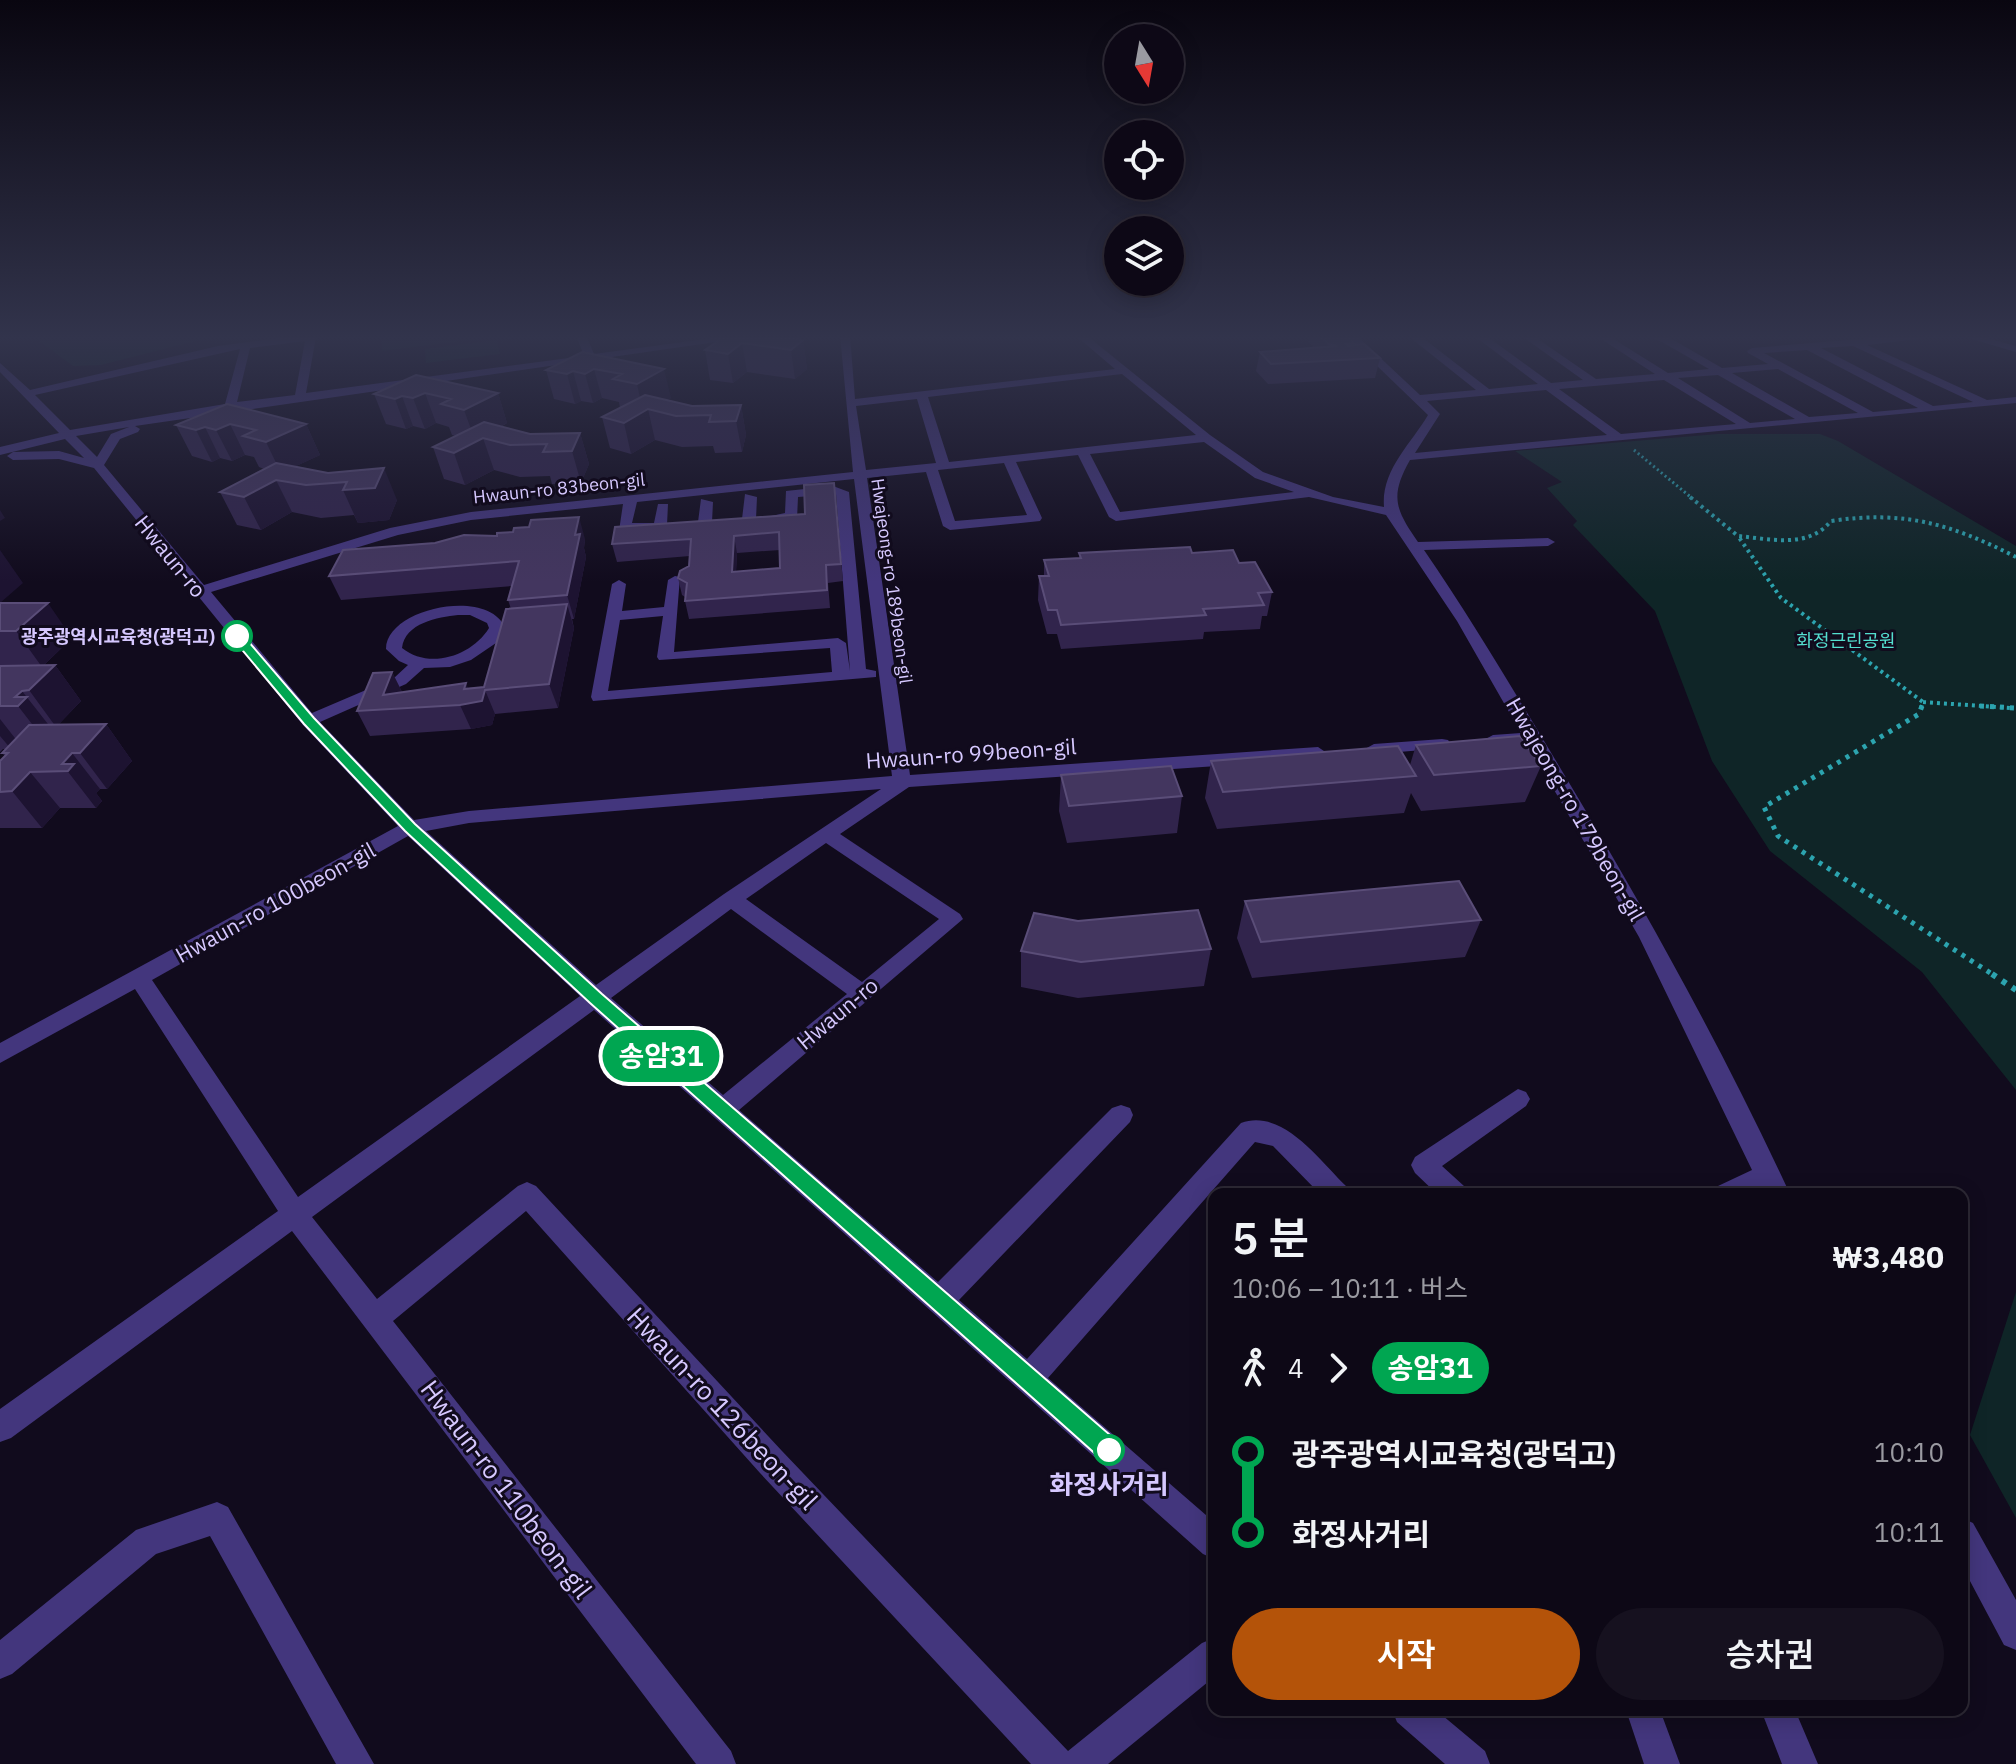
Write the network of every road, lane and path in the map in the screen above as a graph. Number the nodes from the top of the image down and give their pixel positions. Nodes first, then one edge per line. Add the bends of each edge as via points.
1 (51, 417) edge
2 (162, 417) edge
3 (172, 417) edge
4 (852, 417) edge
5 (926, 417) edge
6 (1180, 417) edge
7 (1432, 417) edge
8 (1591, 417) edge
9 (1733, 417) edge
10 (1801, 417) edge
11 (1846, 417) edge
12 (1807, 421) junction
13 (1747, 426) junction
14 (69, 434) junction
15 (1617, 437) junction
16 (1206, 438) junction
17 (0, 451) edge
18 (1083, 453) junction
19 (1407, 457) junction
20 (0, 458) edge
21 (1009, 461) junction
22 (98, 465) junction
23 (938, 468) junction
24 (860, 475) junction
25 (1308, 493) junction
26 (750, 497) dead end
27 (631, 498) junction
28 (706, 502) dead end
29 (663, 507) dead end
30 (1391, 512) junction
31 (705, 522) junction
32 (1738, 536) junction
33 (1548, 542) dead end
34 (1415, 546) junction
35 (2016, 557) edge
36 (675, 580) edge
37 (619, 584) dead end
38 (199, 591) junction
39 (671, 611) junction
40 (613, 616) junction
41 (710, 653) junction
42 (420, 663) junction
43 (886, 673) junction
44 (858, 675) junction
45 (840, 677) junction
46 (707, 688) junction
47 (1923, 702) junction
48 (2016, 708) edge
49 (309, 721) junction
50 (1535, 737) junction
51 (902, 783) junction
52 (410, 827) junction
53 (826, 834) junction
54 (731, 899) junction
55 (139, 977) junction
56 (2016, 990) edge
57 (861, 993) junction
58 (596, 998) junction
59 (0, 1054) edge
60 (1518, 1099) dead end
61 (722, 1110) junction
62 (1121, 1115) dead end
63 (1772, 1184) edge
64 (1331, 1188) edge
65 (1449, 1188) edge
66 (295, 1215) junction
67 (939, 1301) junction
68 (375, 1318) junction
69 (1028, 1379) junction
70 (0, 1427) edge
71 (1208, 1538) edge
72 (1968, 1545) edge
73 (2016, 1633) edge
74 (1208, 1660) edge
75 (0, 1662) edge
76 (1416, 1716) edge
77 (1645, 1716) edge
78 (1780, 1716) edge
79 (356, 1764) edge
80 (718, 1764) edge
81 (1055, 1764) edge
82 (1080, 1764) edge
83 (1472, 1764) edge
84 (1662, 1764) edge
85 (1800, 1764) edge

1 - 14 street, Hwaun-ro
2 - 14 street
3 - 22 street via 115,437
4 - 24 street, Hwajeong-ro 189beon-gil
5 - 23 street
6 - 16 street
7 - 19 street
8 - 15 street
9 - 13 street
10 - 12 street
11 - 12 street
12 - 13 street
13 - 15 street
14 - 17 street
14 - 22 street, Hwaun-ro
15 - 19 street
15 - 32 path
16 - 18 street, Hwaun-ro 83beon-gil
16 - 25 street via 1259,475
18 - 21 street, Hwaun-ro 83beon-gil
18 - 25 street via 1116,517
19 - 30 street via 1388,492
20 - 22 street via 59,455
21 - 23 street, Hwaun-ro 83beon-gil
21 - 23 street via 1035,518 950,526
22 - 38 street, Hwaun-ro
23 - 24 street, Hwaun-ro 83beon-gil
24 - 27 street, Hwaun-ro 83beon-gil
24 - 43 street, Hwajeong-ro 189beon-gil
25 - 30 street
26 - 31 street
27 - 31 street via 624,528
27 - 38 street, Hwaun-ro 83beon-gil via 471,516 395,531
28 - 31 street
29 - 31 street
30 - 34 street, Hwajeong-ro 179beon-gil
31 - 44 street via 792,516 791,494 842,492
32 - 35 path via 1811,540 1831,521 1858,516 1938,522
32 - 47 path via 1781,598
33 - 34 street
34 - 50 street, Hwajeong-ro 179beon-gil
36 - 39 street
37 - 40 street
38 - 49 street, Hwaun-ro
39 - 40 street
39 - 41 street via 665,657
40 - 46 street via 599,697
41 - 45 street via 838,643
41 - 46 street
42 - 42 street via 471,653 494,636 494,620 473,610 458,610 416,621 398,635 394,649
42 - 49 street via 400,681
43 - 44 street
43 - 51 street, Hwajeong-ro 189beon-gil
44 - 45 street
45 - 46 street
47 - 48 path
47 - 56 path via 1919,714 1764,807 1778,836
49 - 52 street, Hwaun-ro
50 - 51 street, Hwaun-ro 99beon-gil
50 - 63 street, Hwajeong-ro 179beon-gil via 1649,936
51 - 52 street, Hwaun-ro 99beon-gil via 484,816
51 - 53 street
52 - 55 street, Hwaun-ro 100beon-gil
52 - 58 street, Hwaun-ro
53 - 54 street
53 - 57 street, Hwaun-ro via 953,919
54 - 57 street
54 - 58 street
55 - 59 street, Hwaun-ro 100beon-gil
55 - 66 street
57 - 61 street, Hwaun-ro
58 - 61 street, Hwaun-ro
58 - 66 street
60 - 65 street via 1424,1165
61 - 67 street, Hwaun-ro
62 - 67 street
64 - 69 street via 1280,1137 1250,1130
66 - 68 street, Hwaun-ro 110beon-gil
66 - 70 street
67 - 69 street, Hwaun-ro
68 - 80 street, Hwaun-ro 110beon-gil
68 - 81 street, Hwaun-ro 126beon-gil via 527,1194
69 - 71 street, Hwaun-ro
72 - 73 street
74 - 82 street
75 - 79 street via 147,1541 217,1518
76 - 83 street
77 - 84 street
78 - 85 street

